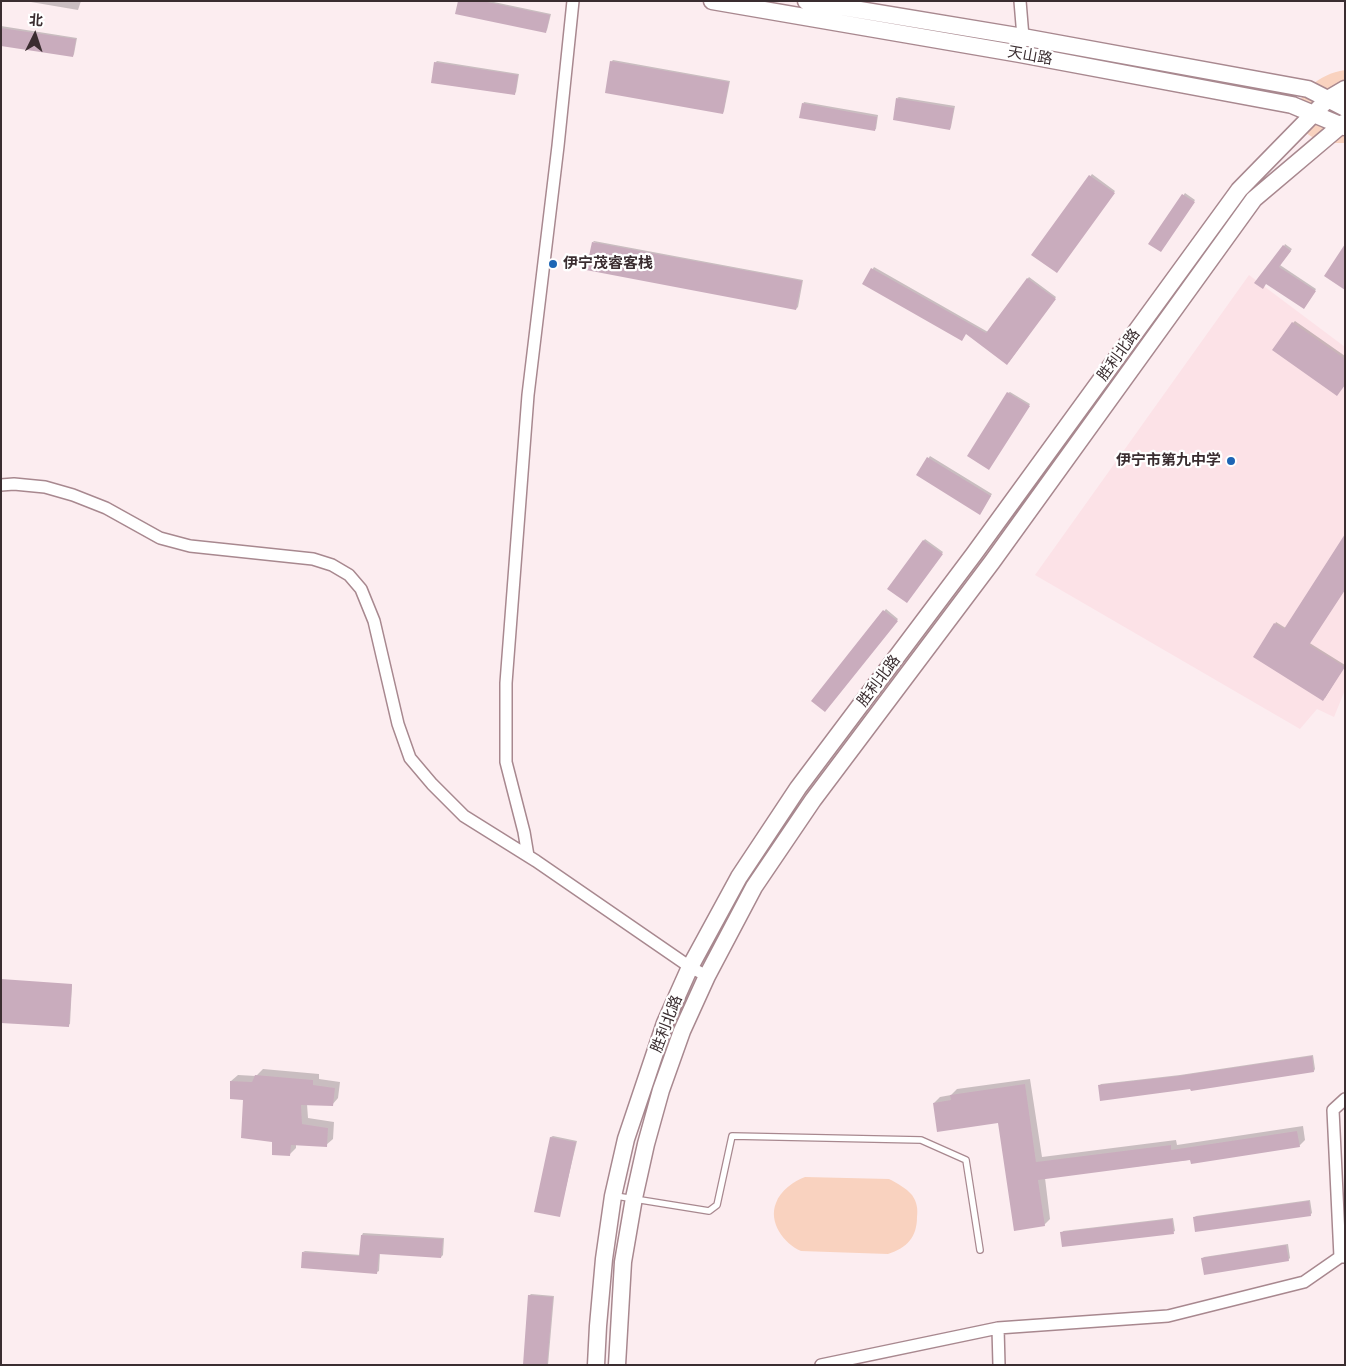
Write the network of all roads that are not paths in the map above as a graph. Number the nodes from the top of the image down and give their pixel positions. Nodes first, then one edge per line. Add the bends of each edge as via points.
1 (573, 1) edge
2 (712, 1) edge
3 (806, 1) edge
4 (1020, 1) edge
5 (1023, 37) junction
6 (1020, 54) junction
7 (1345, 89) edge
8 (1328, 99) junction
9 (1345, 108) edge
10 (1314, 114) junction
11 (1344, 125) edge
12 (1, 485) edge
13 (528, 856) junction
14 (690, 967) junction
15 (707, 976) junction
16 (1345, 1099) edge
17 (614, 1196) junction
18 (634, 1198) junction
19 (980, 1250) dead end
20 (1342, 1257) edge
21 (998, 1328) junction
22 (596, 1365) edge
23 (617, 1365) edge
24 (821, 1365) edge
25 (999, 1365) edge

1 - 13 street via 528,395 506,683 506,762
2 - 6 main road, 天山路
3 - 5 main road, 天山路
4 - 5 street
5 - 6 street
5 - 8 main road, 天山路 via 1308,89
6 - 10 main road, 天山路 via 1292,105
7 - 8 main road, 胜利北路
8 - 9 main road, 天山路
8 - 10 main road, 胜利北路
10 - 11 main road, 天山路
10 - 14 main road, 胜利北路 via 1239,190 974,554 798,788 739,877
11 - 15 main road, 胜利北路 via 1254,199 992,562 812,800 754,887
12 - 13 street via 45,487 73,495 106,508 160,538 190,546 313,559 348,575 361,590 374,621 398,724 410,758 464,816
13 - 14 street
14 - 15 street
14 - 17 main road, 胜利北路 via 665,1023 626,1139
15 - 18 main road, 胜利北路 via 661,1090
16 - 20 street via 1333,1110
17 - 18 lane
17 - 22 main road, 胜利北路 via 604,1259
18 - 19 lane via 709,1210 717,1205 732,1136 921,1140 966,1160
18 - 23 main road, 胜利北路 via 623,1262
20 - 21 street via 1304,1282 1168,1316
21 - 24 street
21 - 25 street

